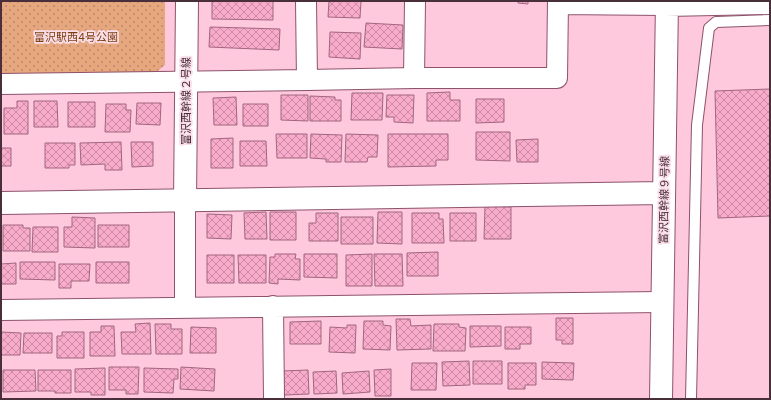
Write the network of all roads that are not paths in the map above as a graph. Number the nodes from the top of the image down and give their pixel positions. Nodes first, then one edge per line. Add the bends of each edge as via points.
1 (187, 1) edge
2 (306, 1) edge
3 (415, 1) edge
4 (558, 2) edge
5 (666, 3) edge
6 (770, 3) edge
7 (770, 20) edge
8 (414, 78) junction
9 (307, 80) junction
10 (187, 81) junction
11 (1, 84) edge
12 (663, 193) junction
13 (186, 201) junction
14 (1, 203) edge
15 (662, 302) junction
16 (273, 306) junction
17 (185, 308) junction
18 (1, 310) edge
19 (274, 399) edge
20 (661, 399) edge
21 (690, 399) edge

1 - 10 street, 富沢西幹線２号線
2 - 9 street
3 - 8 street
4 - 5 street
4 - 8 street via 557,78
5 - 6 street
5 - 12 street, 富沢西幹線９号線
7 - 21 lane via 716,22 710,28 697,125
8 - 9 street
9 - 10 street
10 - 11 street
10 - 13 street, 富沢西幹線２号線
12 - 13 street
12 - 15 street, 富沢西幹線９号線
13 - 14 street
13 - 17 street
15 - 16 street
15 - 20 street, 富沢西幹線９号線
16 - 17 street
16 - 19 street
17 - 18 street

